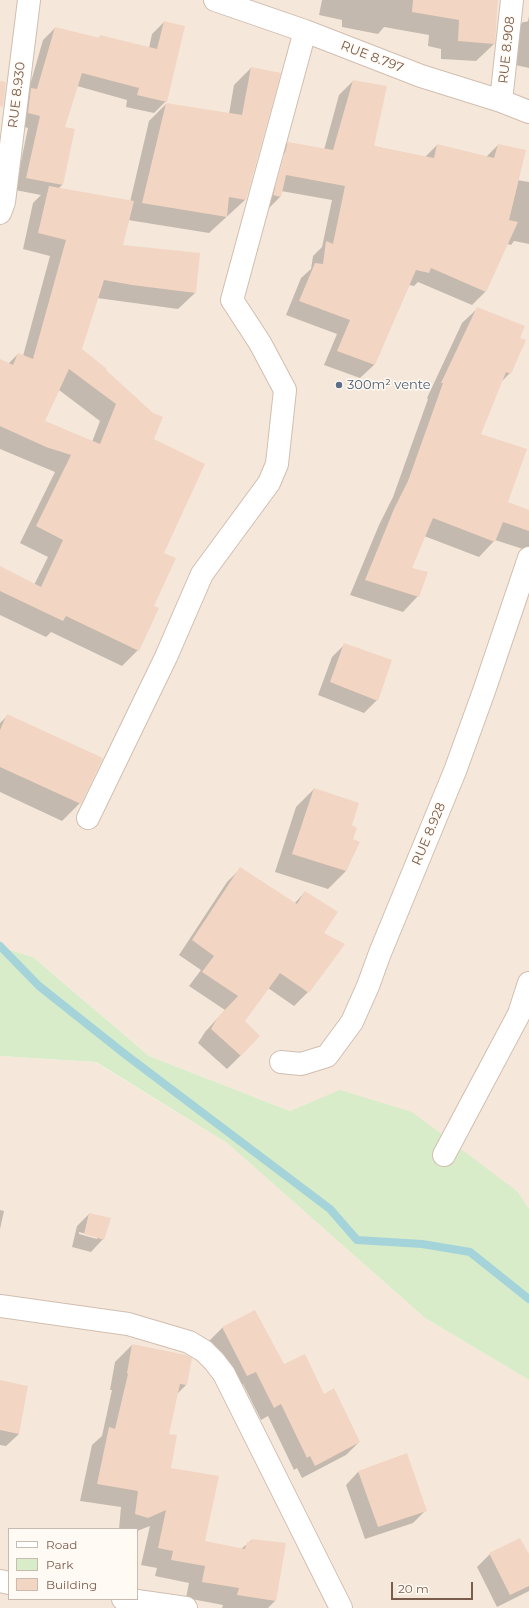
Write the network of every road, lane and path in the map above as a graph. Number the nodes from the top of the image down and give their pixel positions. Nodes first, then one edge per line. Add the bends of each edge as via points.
1 (29, 0) edge
2 (215, 0) edge
3 (512, 0) edge
4 (305, 31) junction
5 (502, 101) junction
6 (529, 112) edge
7 (0, 213) edge
8 (529, 558) edge
9 (88, 818) dead end
10 (529, 983) edge
11 (281, 1062) dead end
12 (444, 1155) dead end
13 (0, 1306) edge
14 (130, 1600) edge
15 (186, 1608) edge
16 (341, 1608) edge

1 - 7 street, RUE 8.930 via 4,202
2 - 4 street, RUE 8.797
3 - 5 street, RUE 8.908
4 - 5 street, RUE 8.797 via 421,76
4 - 9 street via 232,300 260,343 285,390 277,464 269,483 202,574 166,658
5 - 6 street, RUE 8.797
8 - 11 street, RUE 8.928 via 455,771 352,1022 327,1056 301,1064
10 - 12 street via 519,1014
13 - 16 street via 128,1324 189,1342 204,1351 224,1374
14 - 15 street

